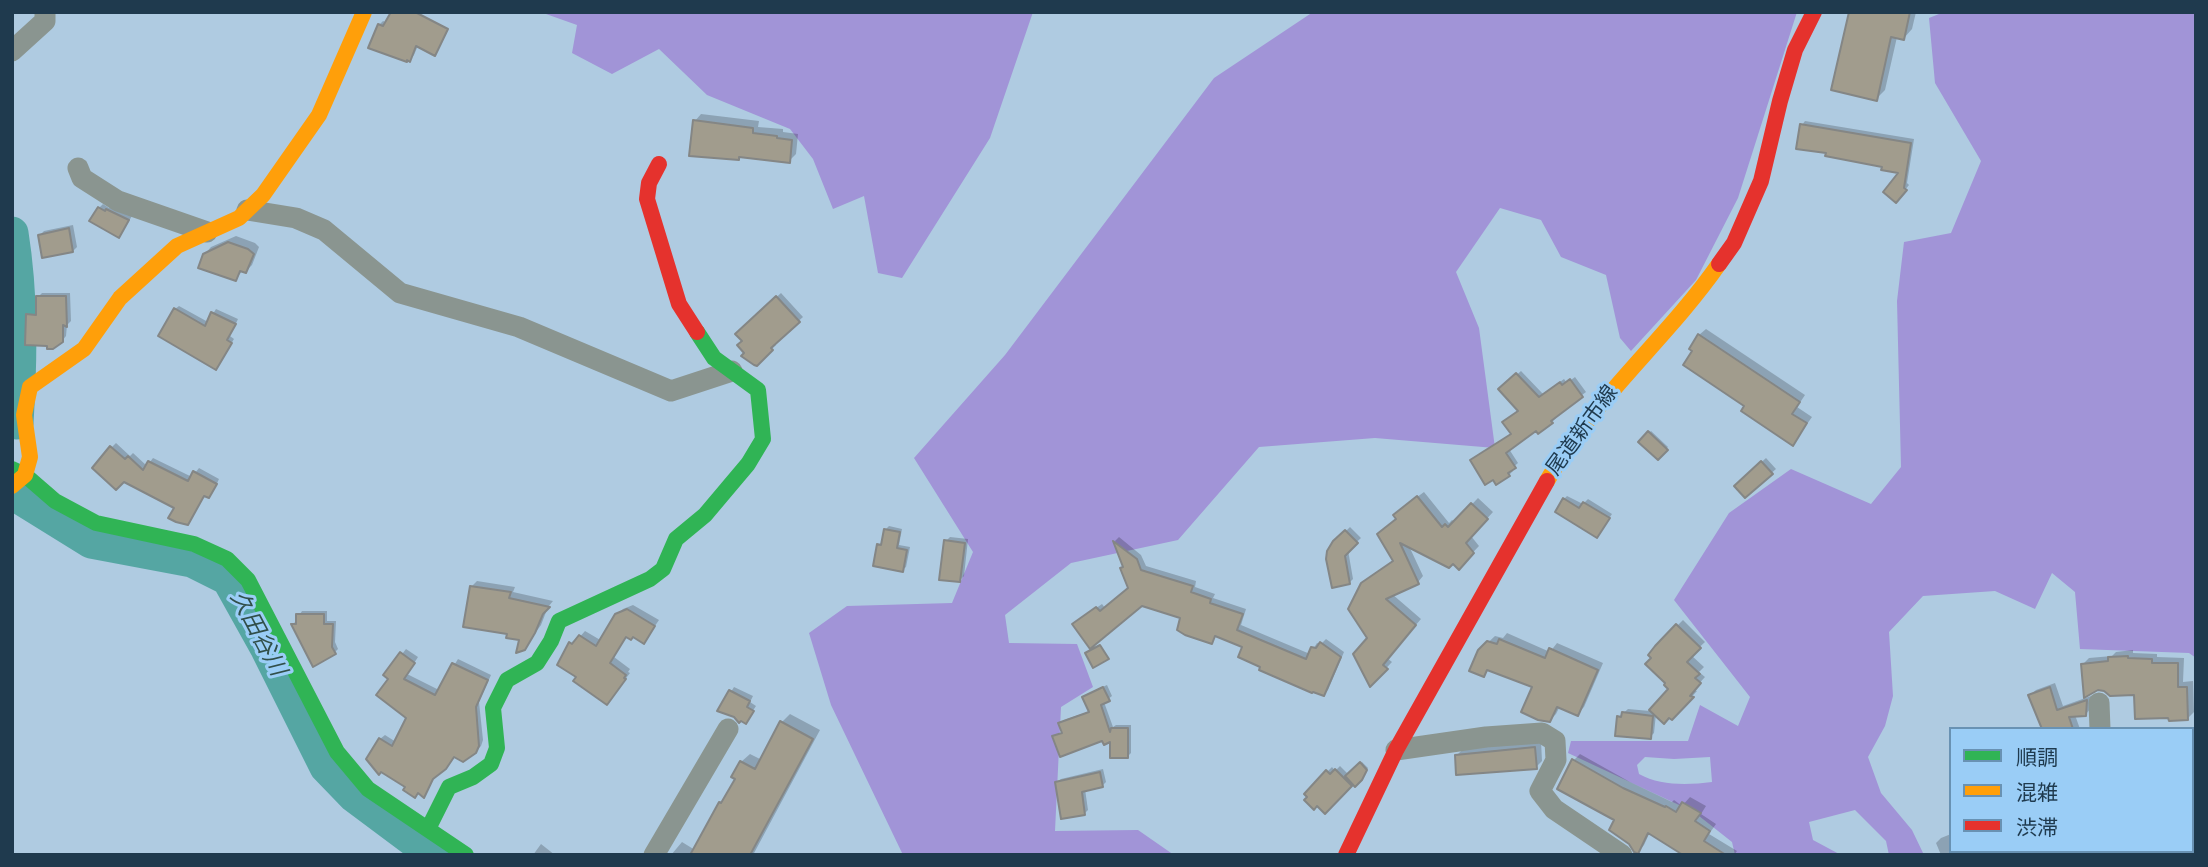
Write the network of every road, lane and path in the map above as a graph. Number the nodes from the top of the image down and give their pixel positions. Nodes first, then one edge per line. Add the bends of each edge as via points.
1 (45, 12) edge
2 (365, 12) edge
3 (1814, 12) edge
4 (12, 51) edge
5 (659, 164) dead end
6 (78, 169) dead end
7 (247, 210) junction
8 (207, 232) junction
9 (732, 371) junction
10 (18, 472) edge
11 (12, 486) edge
12 (2099, 703) dead end
13 (2100, 727) edge
14 (728, 729) dead end
15 (1395, 750) junction
16 (428, 829) junction
17 (466, 855) edge
18 (654, 855) edge
19 (1346, 855) edge
20 (1622, 855) edge

1 - 4 street via 45,21
2 - 7 street via 318,114 263,195
3 - 15 street, 尾道新市線 via 1795,50 1760,181 1734,243 1696,297 1590,416 1557,463
5 - 9 street via 647,199 679,304 714,358
6 - 8 street via 82,178 118,201
7 - 8 street
7 - 9 street via 296,218 324,230 400,293 519,327 671,391
8 - 10 street via 177,246 120,298 84,349 30,387 24,415 30,457
9 - 16 street via 758,390 763,439 748,464 705,515 676,539 663,569 558,621 537,663 507,680 493,708 497,748 491,764 449,787
10 - 11 street
10 - 16 street via 55,501 96,523 194,544 227,559 248,580 337,752 368,789
12 - 13 street
14 - 18 street
15 - 19 street, 尾道新市線
15 - 20 street via 1542,733 1555,740 1556,760 1540,791 1554,809
16 - 17 street

